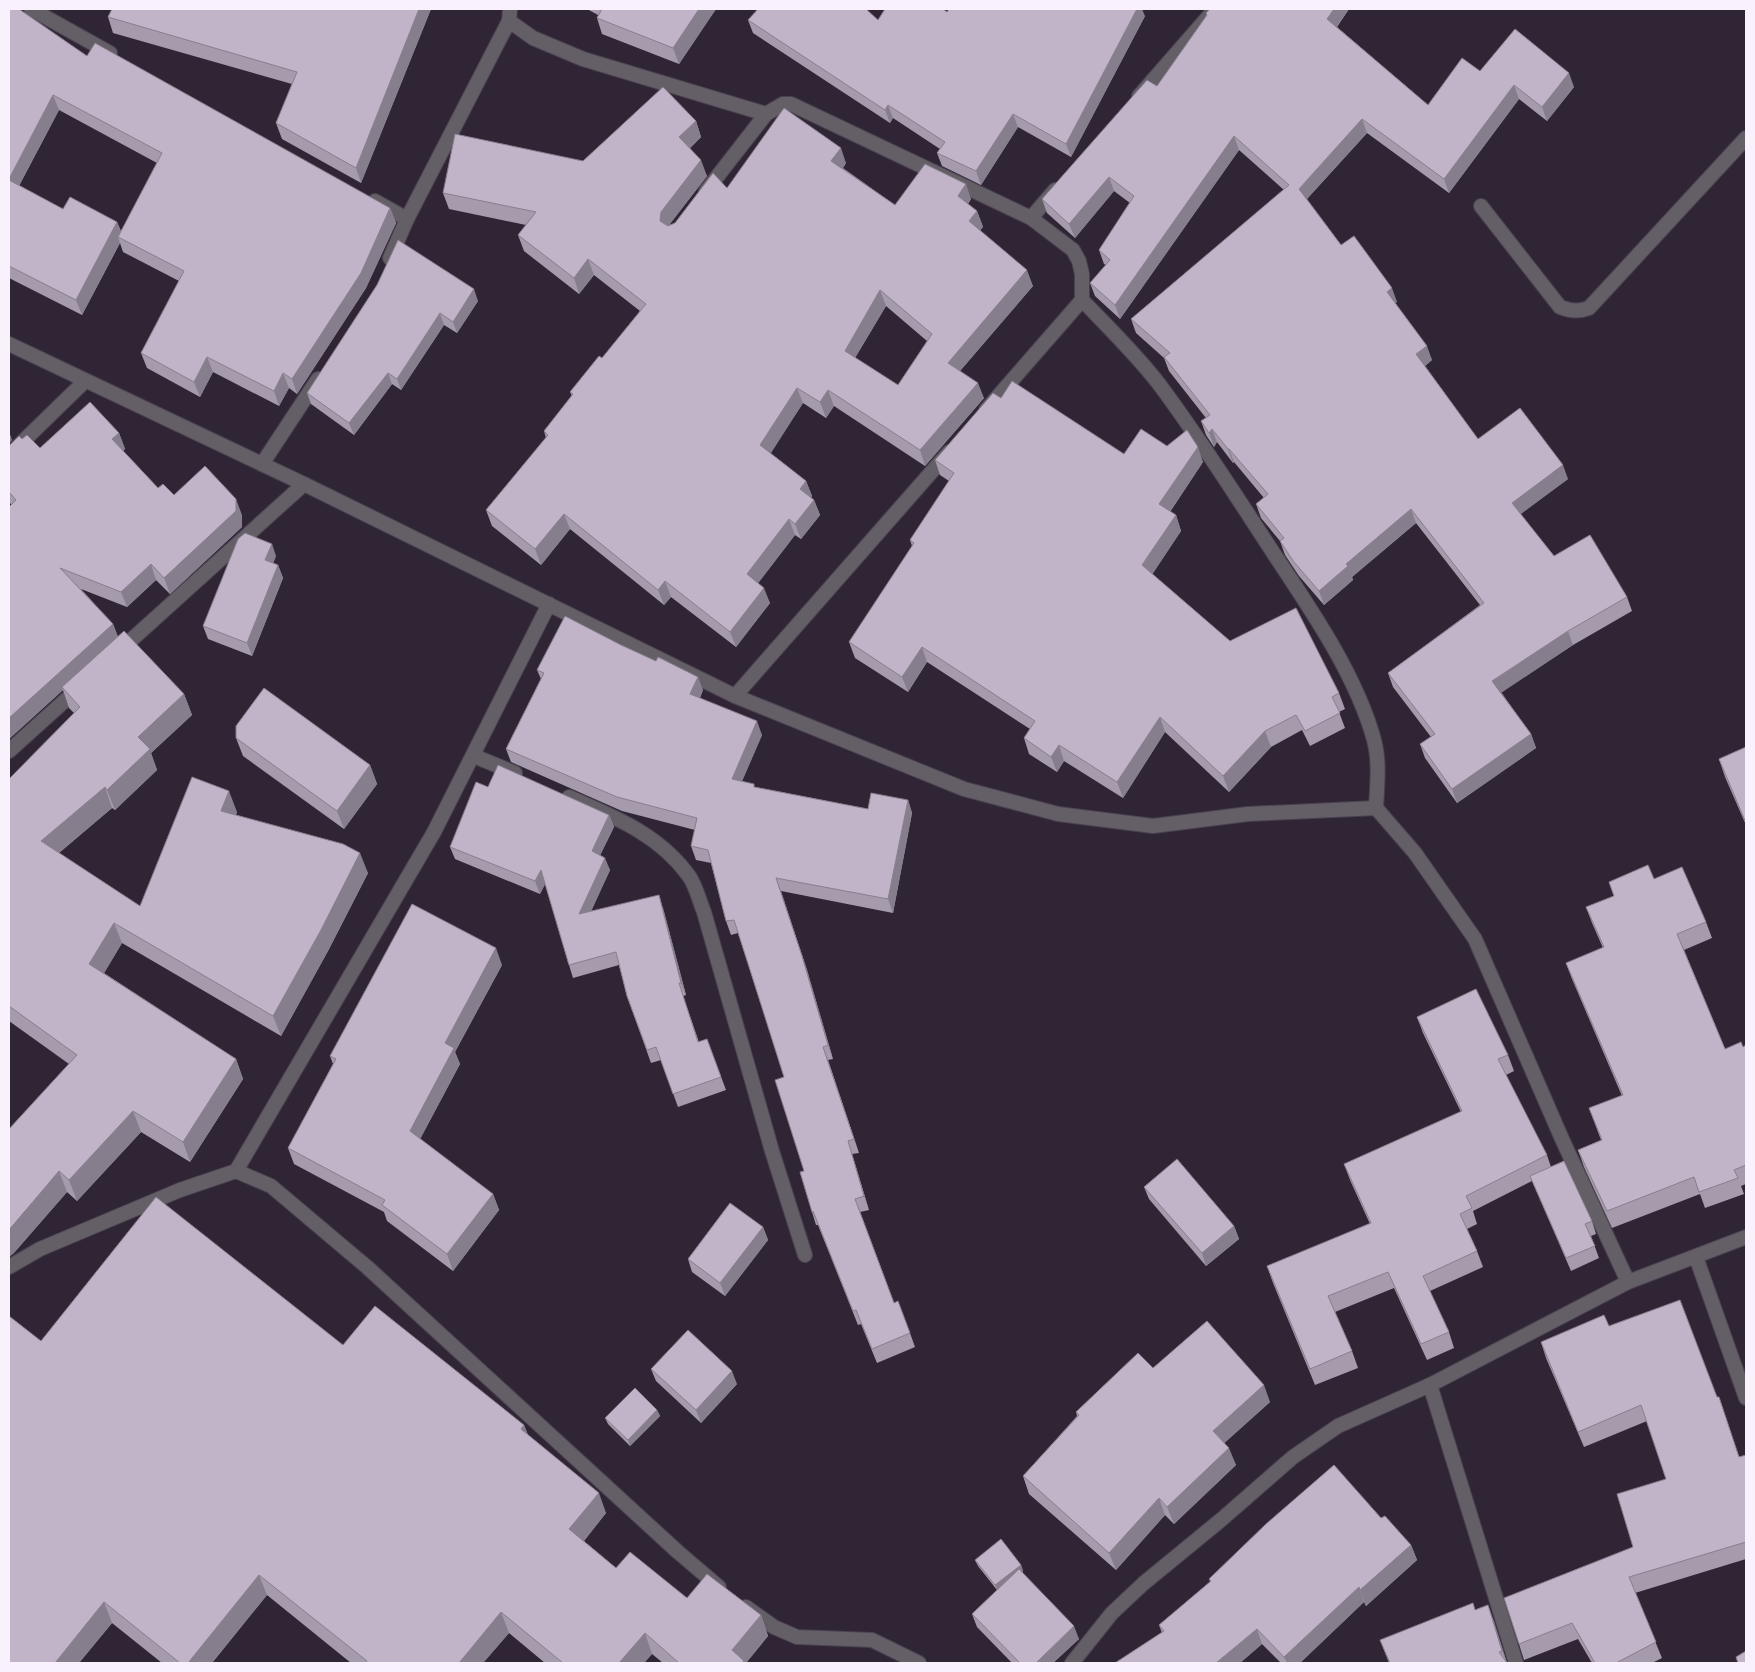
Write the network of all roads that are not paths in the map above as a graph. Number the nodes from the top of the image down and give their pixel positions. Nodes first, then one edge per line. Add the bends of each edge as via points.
1 (30, 9) edge
2 (1215, 9) edge
3 (510, 15) edge
4 (125, 61) edge
5 (1130, 106) edge
6 (766, 114) junction
7 (1746, 138) edge
8 (1064, 181) edge
9 (364, 195) edge
10 (698, 201) edge
11 (1481, 206) dead end
12 (1030, 218) junction
13 (407, 219) junction
14 (385, 268) edge
15 (1082, 300) junction
16 (9, 344) edge
17 (326, 366) edge
18 (85, 381) junction
19 (978, 420) edge
20 (958, 442) edge
21 (9, 455) edge
22 (262, 464) junction
23 (304, 484) junction
24 (549, 604) junction
25 (112, 657) edge
26 (90, 677) edge
27 (735, 696) junction
28 (9, 751) edge
29 (474, 756) junction
30 (526, 778) edge
31 (560, 793) edge
32 (1376, 808) junction
33 (236, 1171) junction
34 (1746, 1237) edge
35 (805, 1255) dead end
36 (1696, 1257) junction
37 (9, 1267) edge
38 (1628, 1282) junction
39 (1430, 1385) junction
40 (1746, 1398) edge
41 (919, 1663) edge
42 (1072, 1663) edge
43 (1516, 1663) edge

1 - 4 street
2 - 5 street
3 - 6 street via 533,38 583,59
3 - 13 street
6 - 10 street
6 - 12 street via 783,104 798,107
7 - 11 street via 1589,308 1582,311 1560,307
8 - 12 street
9 - 13 street
12 - 15 street via 1073,250 1080,261
13 - 14 street
15 - 19 street
15 - 32 street via 1158,383 1296,586 1340,661 1375,742 1378,772
16 - 18 street
17 - 22 street
18 - 21 street
18 - 22 street
20 - 27 street
22 - 23 street
23 - 24 street
23 - 25 street
24 - 27 street
24 - 29 street
26 - 28 street
27 - 32 street via 964,789 1058,814 1153,826 1248,814
29 - 30 street
29 - 33 street via 434,832
31 - 35 street via 641,831 666,849 690,878 704,912
32 - 38 street via 1415,853 1475,939
33 - 37 street via 180,1190 48,1245
33 - 41 street via 271,1186 366,1267 678,1552 734,1599 797,1637 872,1640
34 - 36 street
36 - 38 street
36 - 40 street
38 - 39 street
39 - 42 street via 1338,1426 1293,1457 1144,1583 1112,1614
39 - 43 street

